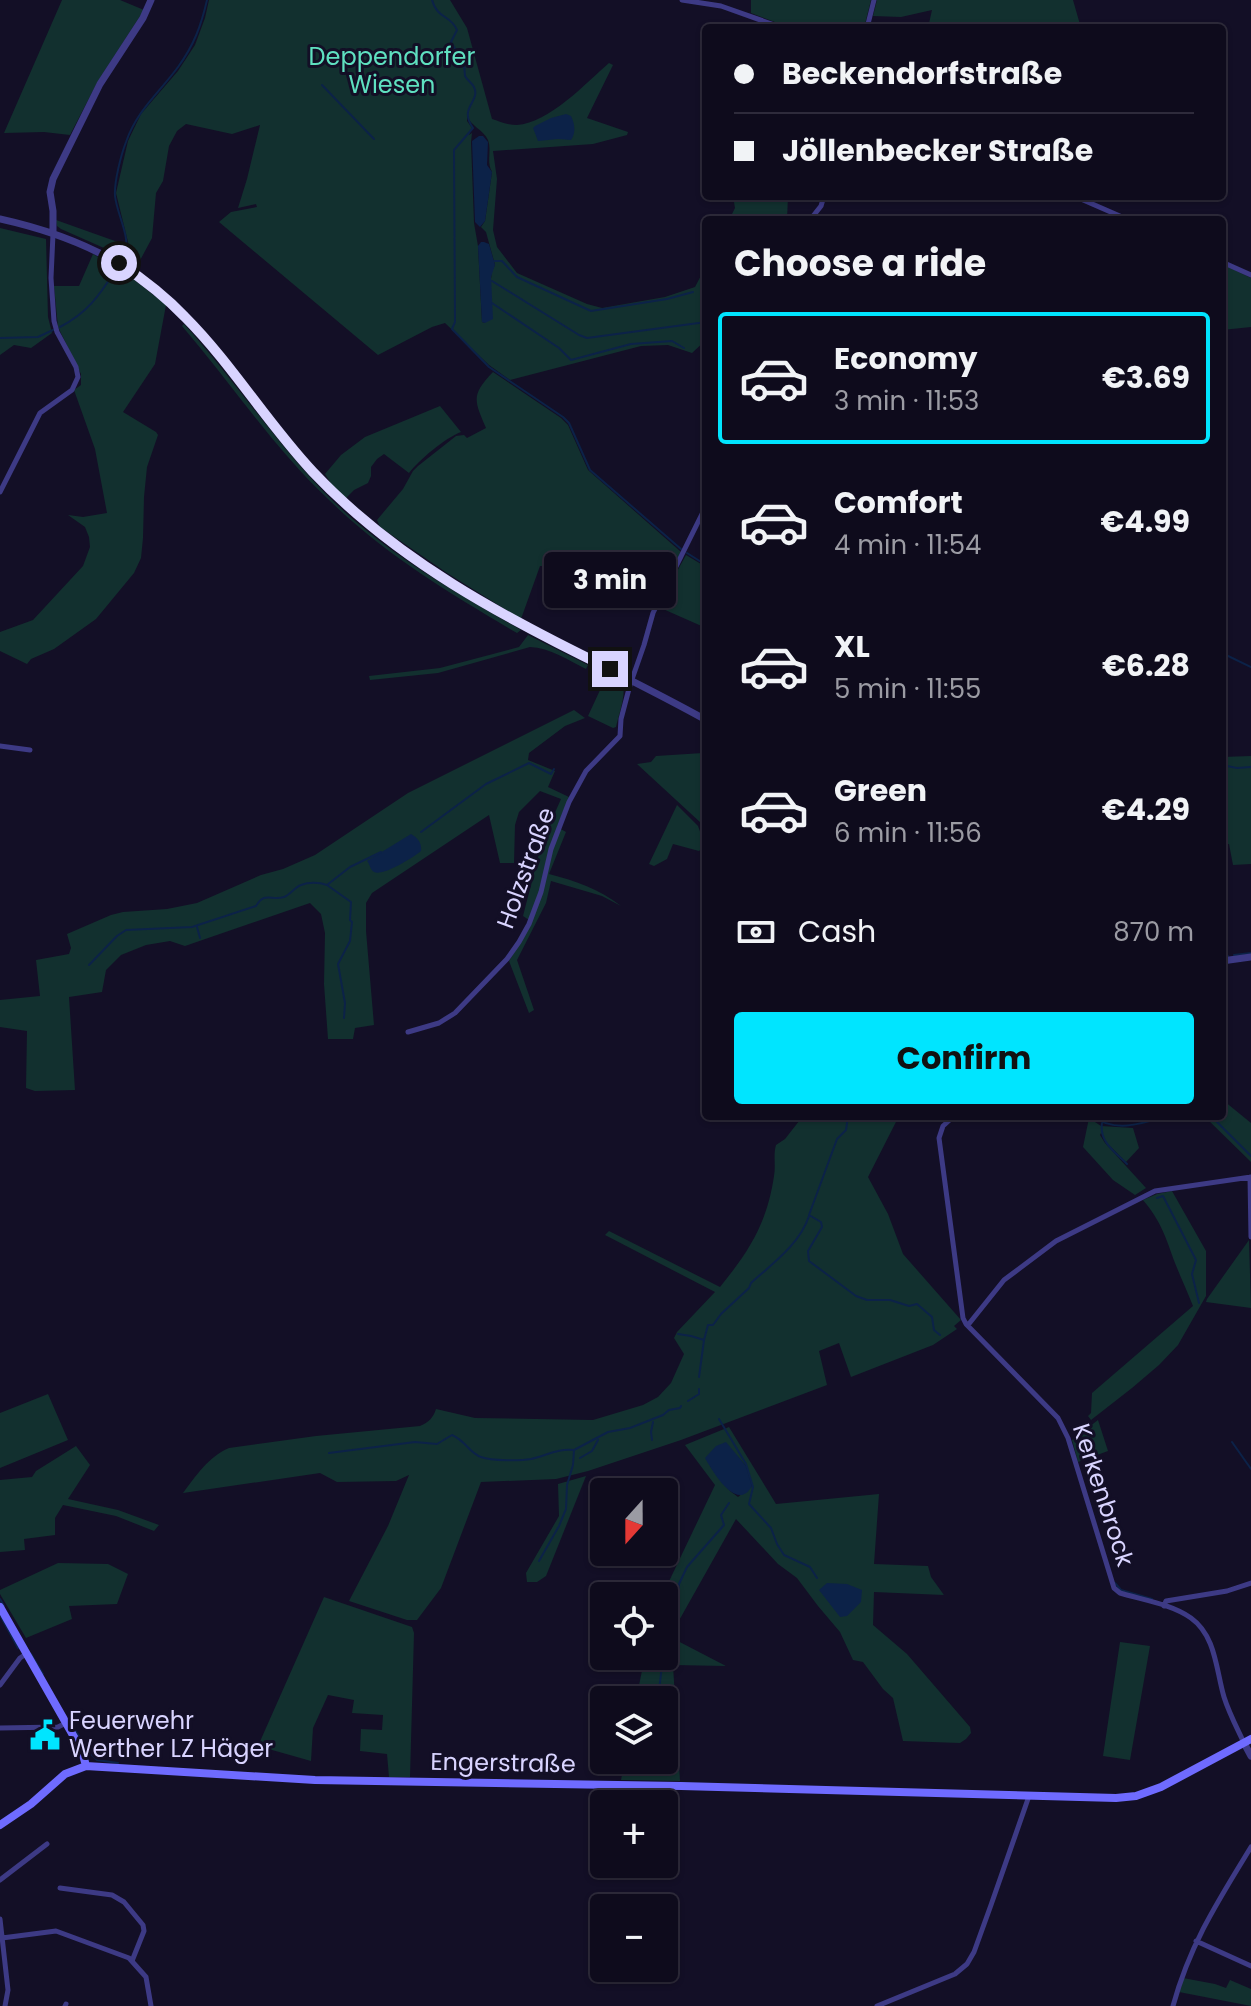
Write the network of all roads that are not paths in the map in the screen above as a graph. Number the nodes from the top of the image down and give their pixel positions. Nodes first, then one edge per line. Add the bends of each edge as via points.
1 (151, 0) edge
2 (682, 0) edge
3 (874, 0) edge
4 (772, 24) edge
5 (868, 24) edge
6 (1083, 200) edge
7 (1120, 216) edge
8 (0, 219) edge
9 (53, 233) junction
10 (1226, 264) edge
11 (1251, 275) edge
12 (0, 492) edge
13 (702, 515) edge
14 (631, 680) junction
15 (702, 718) edge
16 (0, 746) edge
17 (30, 750) dead end
18 (1251, 957) edge
19 (1226, 960) edge
20 (408, 1032) dead end
21 (950, 1120) edge
22 (1250, 1177) edge
23 (1251, 1237) edge
24 (967, 1326) junction
25 (1251, 1583) edge
26 (1164, 1606) junction
27 (0, 1607) edge
28 (27, 1654) junction
29 (0, 1685) edge
30 (66, 1723) junction
31 (0, 1728) edge
32 (1247, 1741) edge
33 (1251, 1756) edge
34 (86, 1766) junction
35 (1029, 1795) junction
36 (0, 1825) edge
37 (47, 1844) dead end
38 (1251, 1847) edge
39 (0, 1880) edge
40 (60, 1888) dead end
41 (0, 1919) edge
42 (2, 1938) edge
43 (1196, 1941) junction
44 (132, 1961) junction
45 (1251, 1966) edge
46 (5, 2006) edge
47 (151, 2006) edge
48 (877, 2006) edge
49 (1173, 2006) edge

1 - 9 street via 100,84 53,179
2 - 4 street via 721,6
3 - 5 street
6 - 7 street
8 - 9 street
9 - 12 street via 54,321 78,377 72,390 40,413
9 - 14 street via 102,253 161,293 203,336 310,469 370,525 486,605
10 - 11 street
13 - 14 street, Holzstraße via 658,600
14 - 15 street
14 - 20 street, Holzstraße via 620,736 586,771 569,802 519,942 455,1013
16 - 17 street
18 - 19 street
21 - 24 street via 939,1138
22 - 23 street
22 - 24 street via 1155,1191 1056,1241 1004,1280
24 - 26 street, Kerkenbrock via 1058,1418 1112,1586
25 - 26 street via 1166,1601
26 - 32 street, Kerkenbrock via 1191,1618 1204,1632 1224,1699
27 - 28 main road
28 - 29 street
28 - 30 main road
30 - 31 street
30 - 34 main road
32 - 33 street
32 - 35 main road, Engerstraße via 1136,1796
34 - 35 main road, Engerstraße via 315,1780
34 - 36 main road via 65,1774
35 - 48 street via 971,1959 955,1974
37 - 39 street
38 - 43 street
40 - 44 street via 112,1895 124,1902 144,1931
41 - 42 street
42 - 44 street via 56,1931
42 - 46 street
43 - 45 street
43 - 49 street
44 - 47 street via 146,1977

